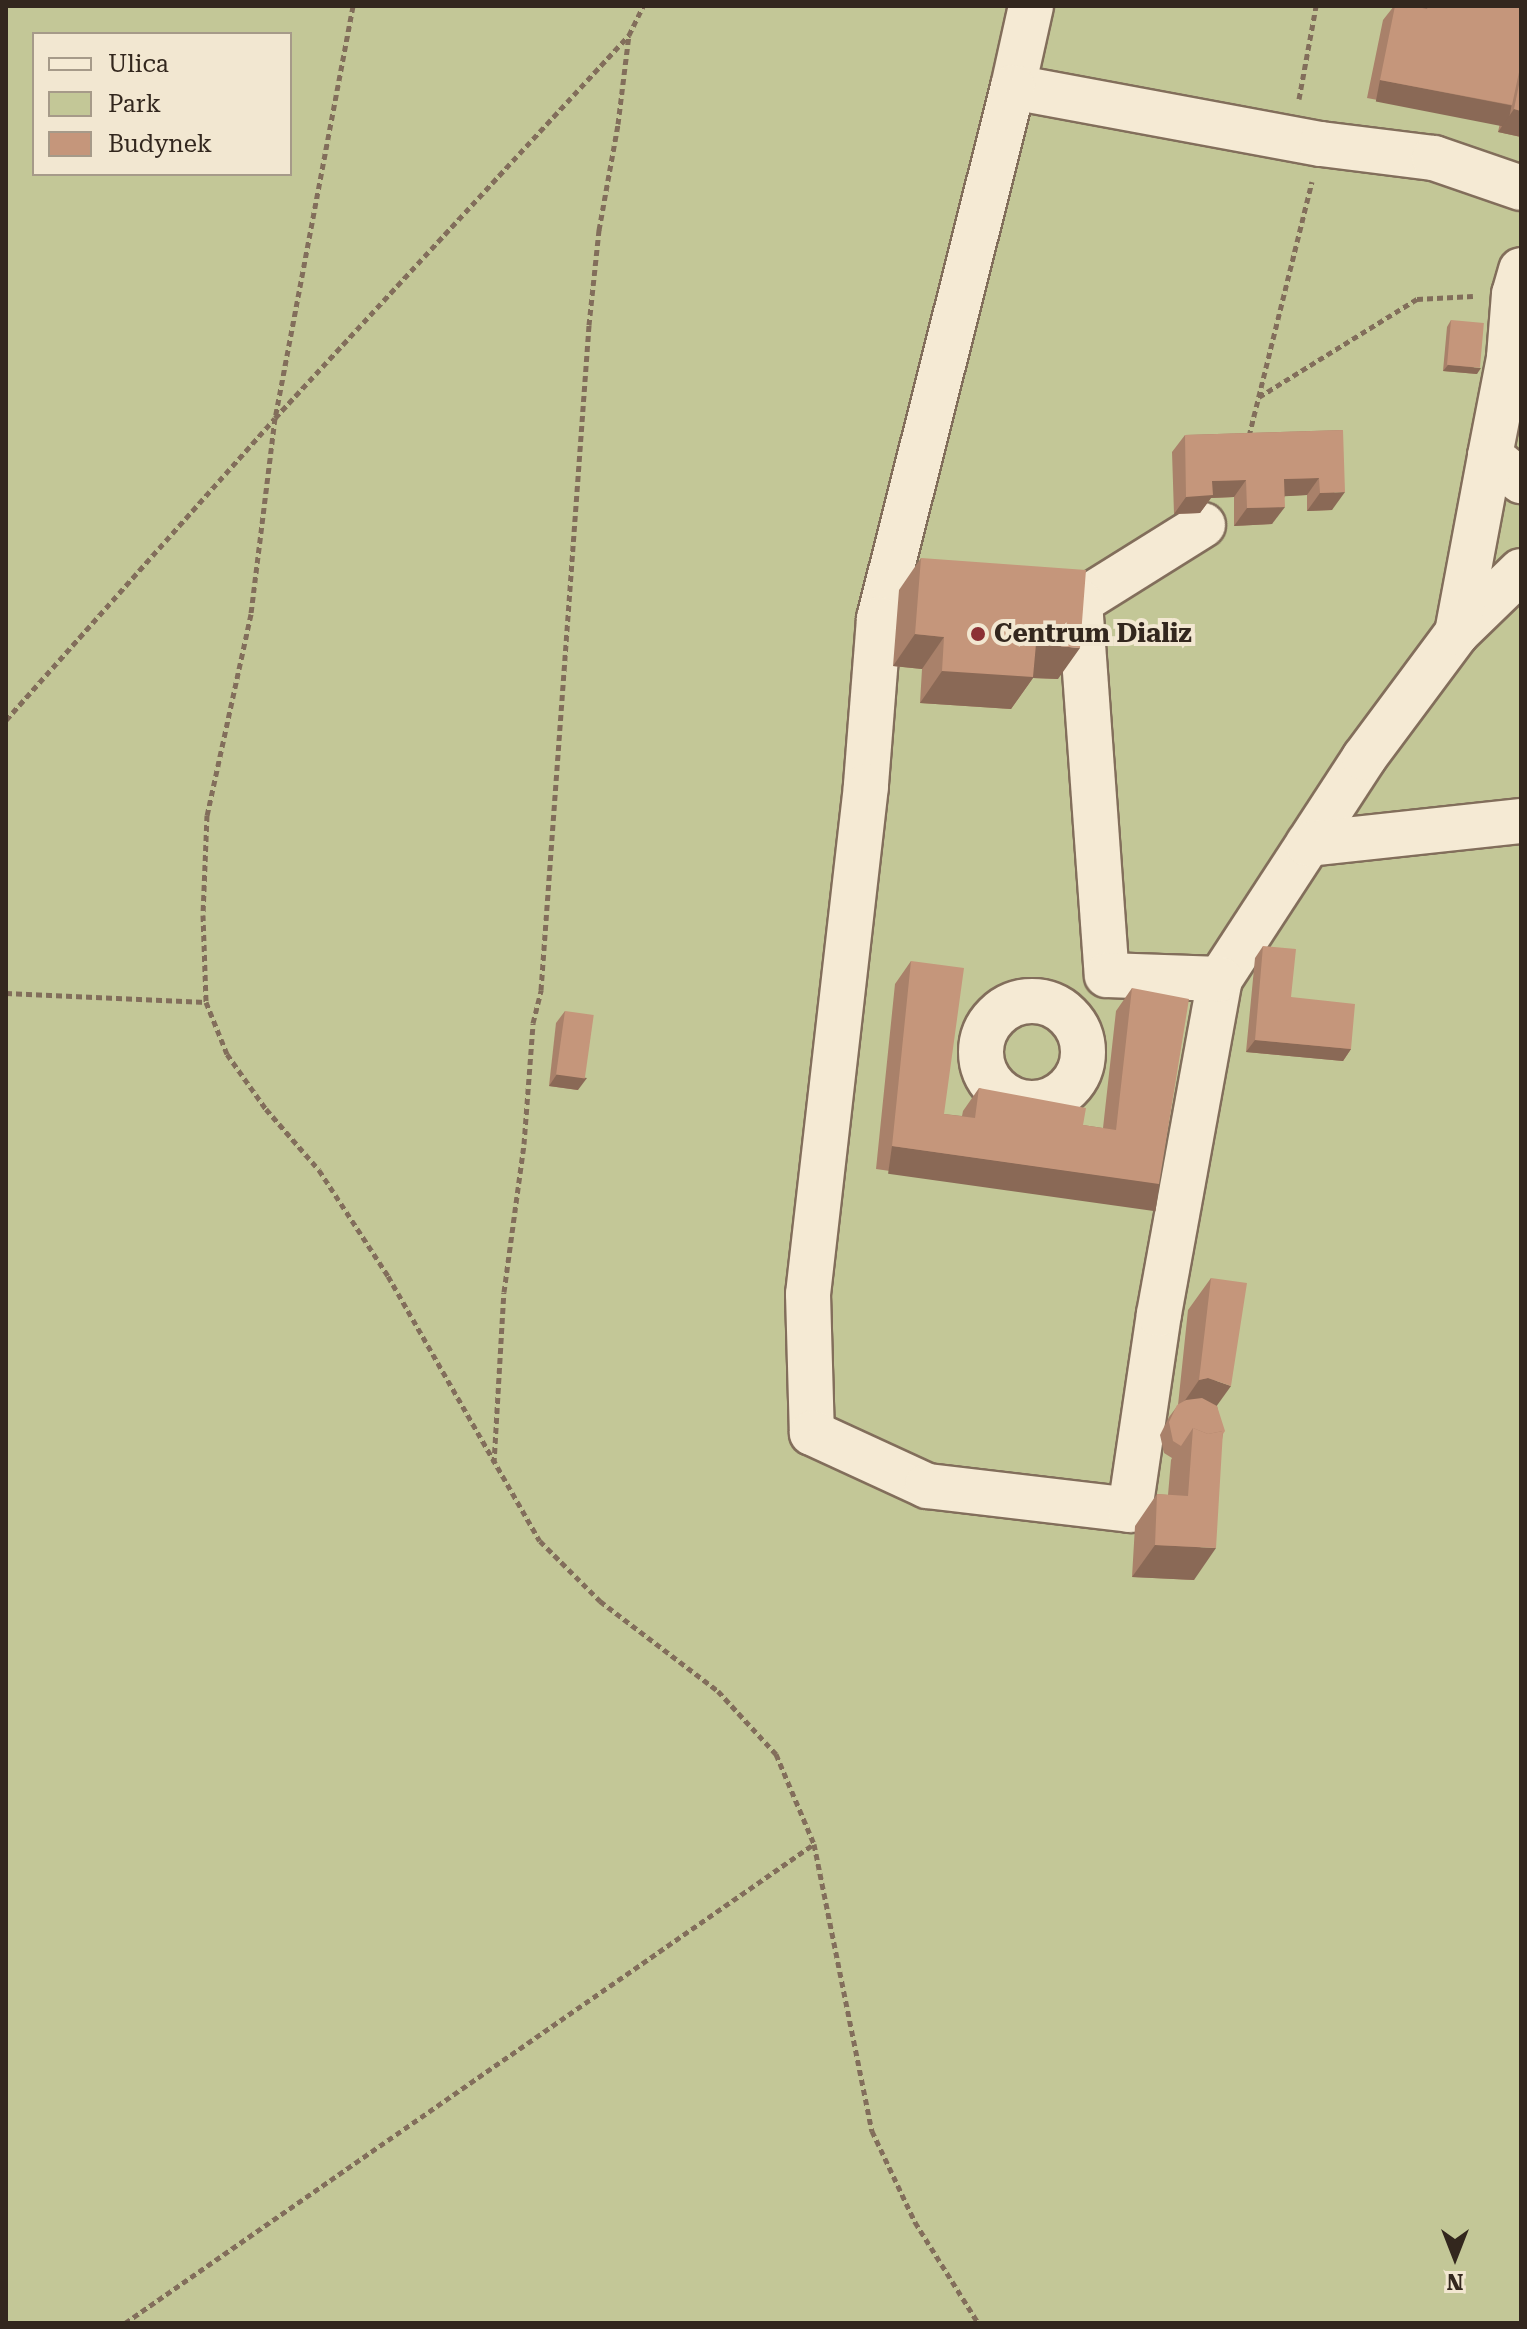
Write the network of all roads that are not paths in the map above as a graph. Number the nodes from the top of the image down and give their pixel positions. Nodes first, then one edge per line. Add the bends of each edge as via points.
1 (1031, 6) edge
2 (1013, 87) junction
3 (1521, 188) edge
4 (1519, 288) edge
5 (1506, 468) edge
6 (1203, 525) edge
7 (1521, 571) edge
8 (1457, 633) junction
9 (1521, 821) edge
10 (1308, 844) junction
11 (1107, 975) junction
12 (1220, 979) junction
13 (1065, 1012) dead end

1 - 2 lane
2 - 3 lane via 1307,142 1434,158
2 - 12 lane via 879,619 866,786 808,1294 812,1433 927,1486 1130,1510 1159,1314
4 - 5 lane via 1509,358
5 - 8 lane
6 - 11 lane via 1080,602
7 - 8 lane
8 - 10 lane
9 - 10 lane
10 - 12 lane
11 - 12 lane
11 - 13 lane

